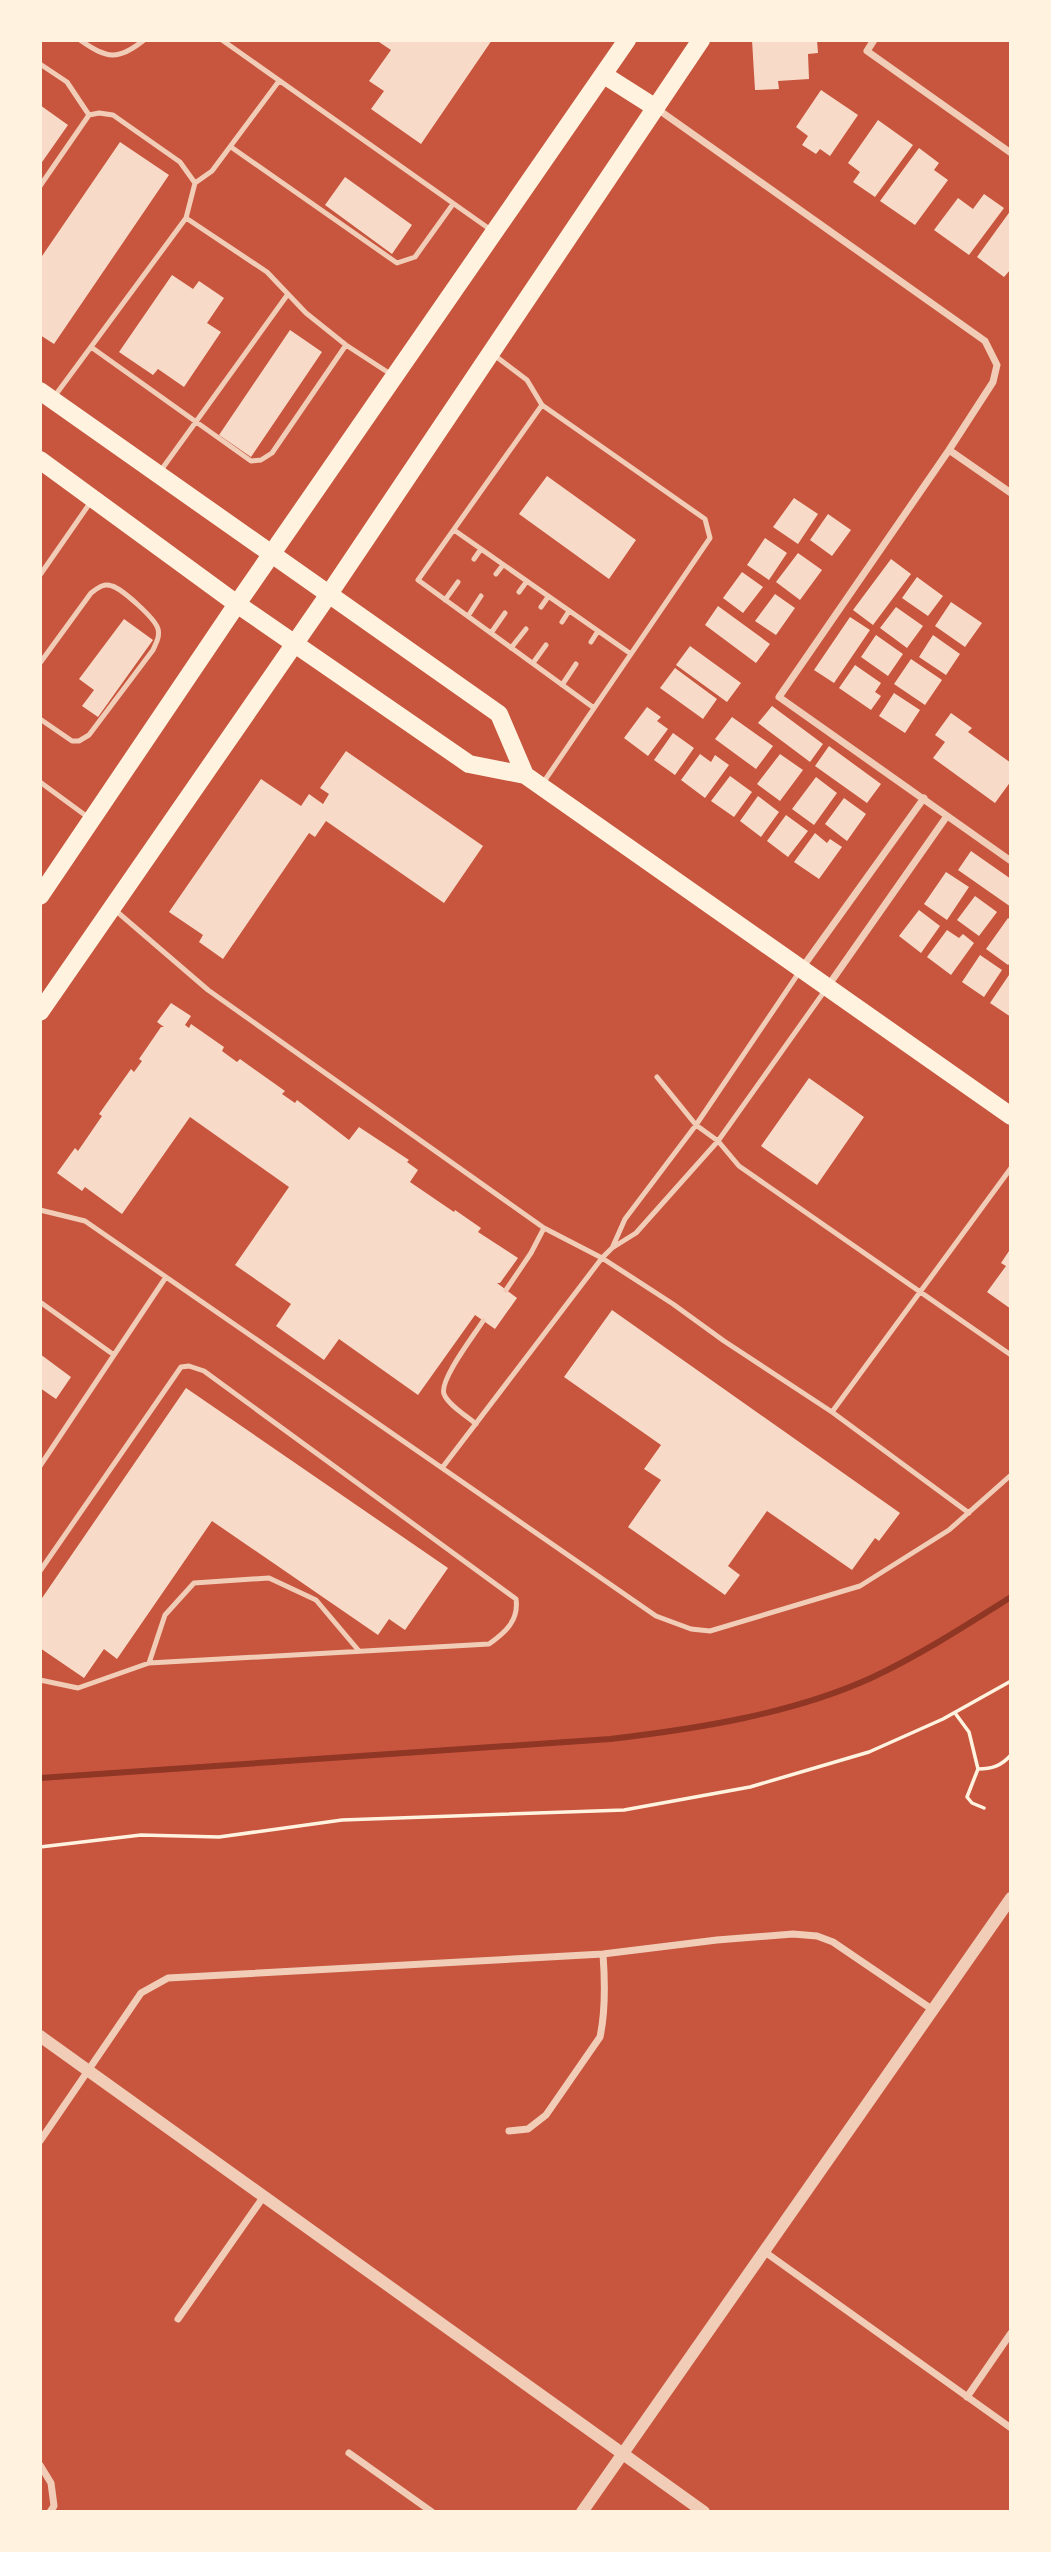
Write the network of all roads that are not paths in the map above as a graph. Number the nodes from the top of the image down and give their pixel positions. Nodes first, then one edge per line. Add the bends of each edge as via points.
1 (80, 40) edge
2 (144, 40) edge
3 (222, 40) edge
4 (701, 40) edge
5 (874, 40) edge
6 (625, 41) edge
7 (40, 64) edge
8 (604, 75) junction
9 (279, 81) junction
10 (656, 108) junction
11 (89, 115) junction
12 (231, 147) junction
13 (1011, 153) edge
14 (195, 183) junction
15 (40, 186) edge
16 (453, 204) junction
17 (186, 218) junction
18 (494, 232) junction
19 (288, 294) junction
20 (346, 345) junction
21 (92, 347) junction
22 (491, 353) junction
23 (395, 377) junction
24 (46, 395) edge
25 (542, 405) junction
26 (196, 421) junction
27 (948, 450) junction
28 (40, 460) edge
29 (158, 473) junction
30 (1011, 493) edge
31 (93, 499) junction
32 (454, 530) junction
33 (481, 549) junction
34 (272, 554) junction
35 (474, 559) dead end
36 (503, 565) junction
37 (496, 574) dead end
38 (40, 575) edge
39 (527, 581) junction
40 (458, 582) dead end
41 (519, 592) dead end
42 (329, 594) junction
43 (481, 596) dead end
44 (548, 597) junction
45 (445, 600) junction
46 (237, 604) junction
47 (541, 607) dead end
48 (569, 611) junction
49 (505, 613) dead end
50 (468, 616) junction
51 (562, 622) dead end
52 (526, 629) dead end
53 (598, 631) junction
54 (491, 633) junction
55 (591, 642) dead end
56 (294, 644) junction
57 (546, 645) dead end
58 (511, 648) junction
59 (631, 654) junction
60 (40, 663) edge
61 (533, 663) junction
62 (576, 664) dead end
63 (562, 685) junction
64 (594, 708) junction
65 (40, 719) edge
66 (526, 775) junction
67 (40, 782) edge
68 (541, 785) junction
69 (923, 798) junction
70 (947, 816) junction
71 (92, 820) junction
72 (1011, 861) edge
73 (40, 896) edge
74 (113, 908) junction
75 (802, 969) junction
76 (828, 986) junction
77 (40, 1012) edge
78 (657, 1077) dead end
79 (1011, 1116) edge
80 (696, 1125) junction
81 (718, 1141) junction
82 (1011, 1168) edge
83 (40, 1210) edge
84 (544, 1228) junction
85 (612, 1248) junction
86 (602, 1258) junction
87 (166, 1278) junction
88 (506, 1290) dead end
89 (921, 1291) junction
90 (40, 1302) edge
91 (483, 1321) dead end
92 (1011, 1355) edge
93 (114, 1356) junction
94 (832, 1412) junction
95 (476, 1424) junction
96 (41, 1465) edge
97 (442, 1468) junction
98 (1011, 1475) edge
99 (969, 1513) junction
100 (40, 1571) edge
101 (359, 1651) junction
102 (149, 1663) junction
103 (40, 1679) edge
104 (1011, 1898) edge
105 (603, 1954) junction
106 (933, 2010) junction
107 (40, 2036) edge
108 (88, 2071) junction
109 (509, 2131) dead end
110 (40, 2141) edge
111 (264, 2195) junction
112 (765, 2252) junction
113 (178, 2319) dead end
114 (1011, 2333) edge
115 (967, 2397) junction
116 (1011, 2428) edge
117 (349, 2453) dead end
118 (625, 2453) junction
119 (40, 2465) edge
120 (50, 2512) edge
121 (432, 2512) edge
122 (582, 2512) edge
123 (704, 2512) edge

1 - 2 lane via 100,54 117,56
3 - 9 lane
4 - 10 main road
5 - 13 street via 867,51
6 - 8 main road
7 - 11 lane via 66,82
8 - 10 main road
8 - 18 main road
9 - 12 lane
9 - 16 lane
10 - 22 main road
10 - 27 street via 985,341 997,365 993,383
11 - 14 lane via 113,116 180,162
11 - 15 lane
12 - 14 lane via 212,171
12 - 16 lane via 397,263 415,257
14 - 17 lane
16 - 18 lane
17 - 19 lane via 267,272
17 - 21 lane
18 - 23 main road
19 - 20 lane
19 - 26 lane
20 - 23 lane
20 - 26 lane via 272,453 261,460 251,461
21 - 24 lane
21 - 26 lane
22 - 25 lane via 527,380
22 - 42 main road
23 - 34 main road
24 - 29 main road
25 - 32 lane
25 - 59 lane via 705,519 710,538
26 - 29 lane
27 - 30 street
27 - 69 street via 779,697
28 - 31 main road
29 - 34 main road
31 - 38 lane
31 - 46 main road
32 - 33 lane
32 - 45 lane via 418,580
33 - 35 lane
33 - 36 lane
34 - 42 main road
34 - 46 main road
36 - 37 lane
36 - 39 lane
39 - 41 lane
39 - 44 lane
40 - 45 lane
42 - 56 main road
42 - 66 main road via 499,714
43 - 50 lane
44 - 47 lane
44 - 48 lane
45 - 50 lane
46 - 56 main road
46 - 71 main road
48 - 51 lane
48 - 53 lane
49 - 54 lane
50 - 54 lane
52 - 58 lane
53 - 55 lane
53 - 59 lane
54 - 58 lane
56 - 66 main road via 469,764
56 - 74 main road
57 - 61 lane
58 - 61 lane
59 - 64 lane
60 - 65 lane via 91,593 102,585 113,586 153,618 158,629 153,650 89,735 72,741
61 - 63 lane
62 - 63 lane
63 - 64 lane
64 - 68 lane
66 - 68 main road
67 - 71 lane
68 - 75 main road
69 - 70 street
69 - 75 street
70 - 72 street
70 - 76 street
71 - 73 main road
74 - 77 main road
74 - 84 lane via 208,990
75 - 76 main road
75 - 80 lane
76 - 79 main road
76 - 81 lane
78 - 80 lane
80 - 81 lane
80 - 85 lane via 625,1219
81 - 85 lane via 636,1233
81 - 89 lane via 739,1166
82 - 89 lane
83 - 87 lane via 85,1221
84 - 86 lane
84 - 88 lane
85 - 86 lane
86 - 94 lane
86 - 95 lane
87 - 93 lane
87 - 97 lane
89 - 92 lane
89 - 94 lane
90 - 93 lane
91 - 95 lane via 443,1388 444,1397
93 - 96 lane
94 - 99 lane
95 - 97 lane
97 - 99 lane via 656,1616 710,1631 860,1586
98 - 99 lane
100 - 101 lane via 181,1367 189,1366 204,1371 516,1599 513,1620 504,1634 489,1644
101 - 102 lane
101 - 102 lane via 316,1600 269,1578 194,1583 165,1615
102 - 103 lane via 78,1688
104 - 106 street
105 - 106 street via 717,1940 817,1936 833,1942
105 - 108 street via 168,1978 141,1993
105 - 109 street via 600,2037 546,2115 528,2129
106 - 112 street
107 - 108 street
108 - 110 street
108 - 111 street
111 - 113 street
111 - 118 street
112 - 115 street
112 - 118 street
114 - 115 street
115 - 116 street
117 - 121 street
118 - 122 street
118 - 123 street
119 - 120 street via 51,2483 54,2507

